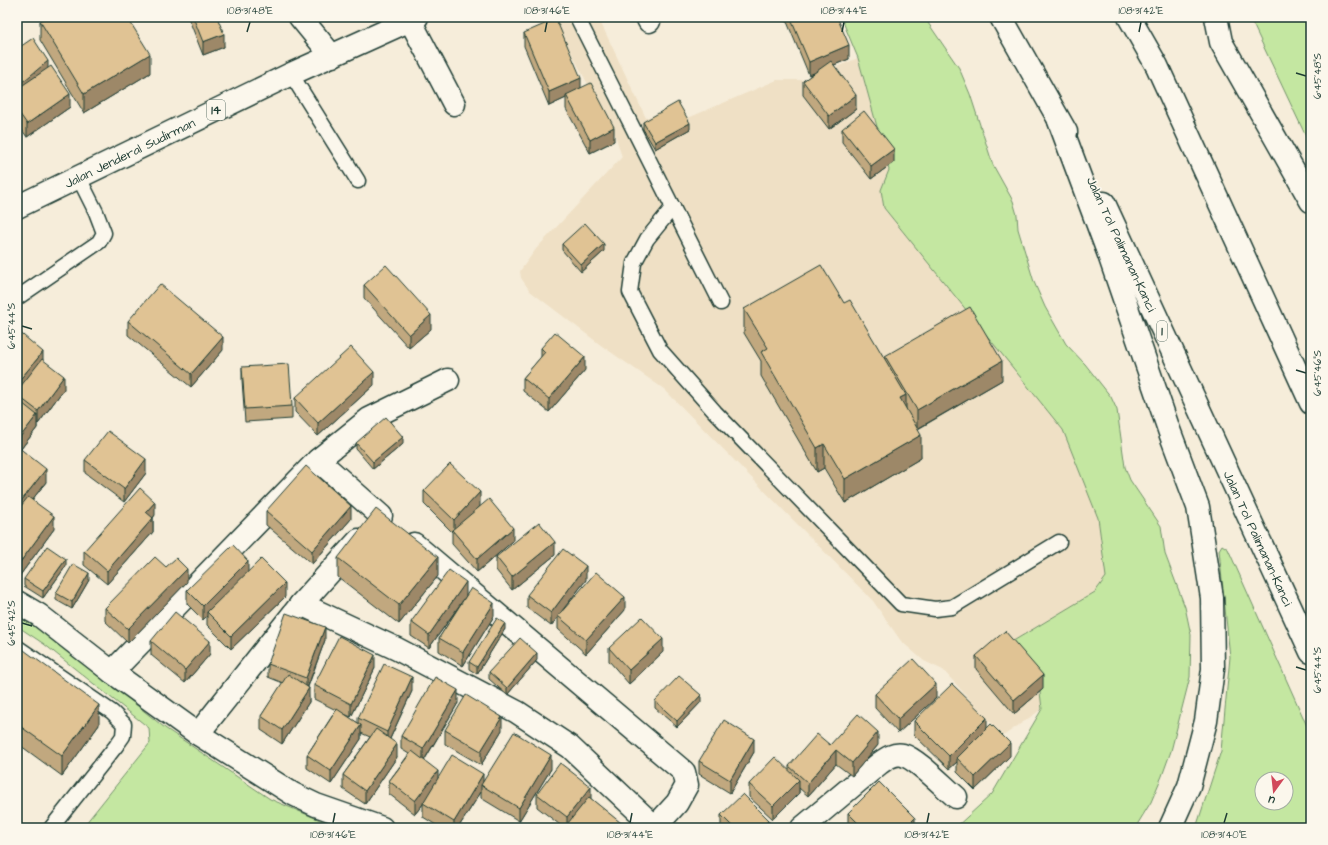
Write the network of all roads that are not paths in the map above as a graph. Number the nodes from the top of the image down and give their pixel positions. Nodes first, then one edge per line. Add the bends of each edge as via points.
1 (300, 17) edge
2 (577, 17) edge
3 (1001, 17) edge
4 (1129, 17) edge
5 (1137, 17) edge
6 (1216, 17) edge
7 (413, 19) edge
8 (332, 56) junction
9 (1157, 66) junction
10 (291, 74) junction
11 (454, 104) dead end
12 (1058, 121) junction
13 (78, 176) junction
14 (358, 181) dead end
15 (1311, 202) edge
16 (17, 207) edge
17 (673, 207) junction
18 (17, 298) edge
19 (721, 303) dead end
20 (448, 380) dead end
21 (1311, 403) edge
22 (318, 460) junction
23 (381, 516) junction
24 (1058, 542) dead end
25 (17, 602) edge
26 (301, 604) junction
27 (17, 647) edge
28 (1311, 652) edge
29 (112, 672) junction
30 (198, 734) junction
31 (956, 797) dead end
32 (656, 827) edge
33 (51, 828) edge
34 (382, 828) edge
35 (802, 828) edge
36 (1170, 828) edge

1 - 8 main road
2 - 17 lane
3 - 12 main road, Jalan Tol Palimanan–Kanci / 1
4 - 9 main road
5 - 9 main road
6 - 15 main road via 1221,42
7 - 8 main road, Jalan Jenderal Sudirman / 14
7 - 11 main road
8 - 10 main road, Jalan Jenderal Sudirman / 14
9 - 21 main road
10 - 13 main road, Jalan Jenderal Sudirman / 14
10 - 14 lane
12 - 28 main road, Jalan Tol Palimanan–Kanci / 1 via 1086,166
12 - 36 main road via 1108,252 1198,507 1212,598 1213,669 1206,721 1189,786
13 - 16 main road, Jalan Jenderal Sudirman / 14
13 - 18 lane via 104,233 99,242
17 - 19 lane
17 - 24 lane via 647,239 634,263 630,292 660,350 715,412 901,604 935,609 952,607
20 - 22 main road via 370,419
22 - 23 main road
22 - 29 main road
23 - 26 main road
23 - 32 main road via 684,772 688,785 677,803
25 - 29 main road via 39,615
26 - 30 main road
26 - 32 main road via 404,652 517,712 570,748
27 - 33 lane via 112,712 124,724 122,736 116,746
29 - 30 main road
30 - 34 main road via 316,806
31 - 35 main road via 914,761 903,755 892,755 880,762

